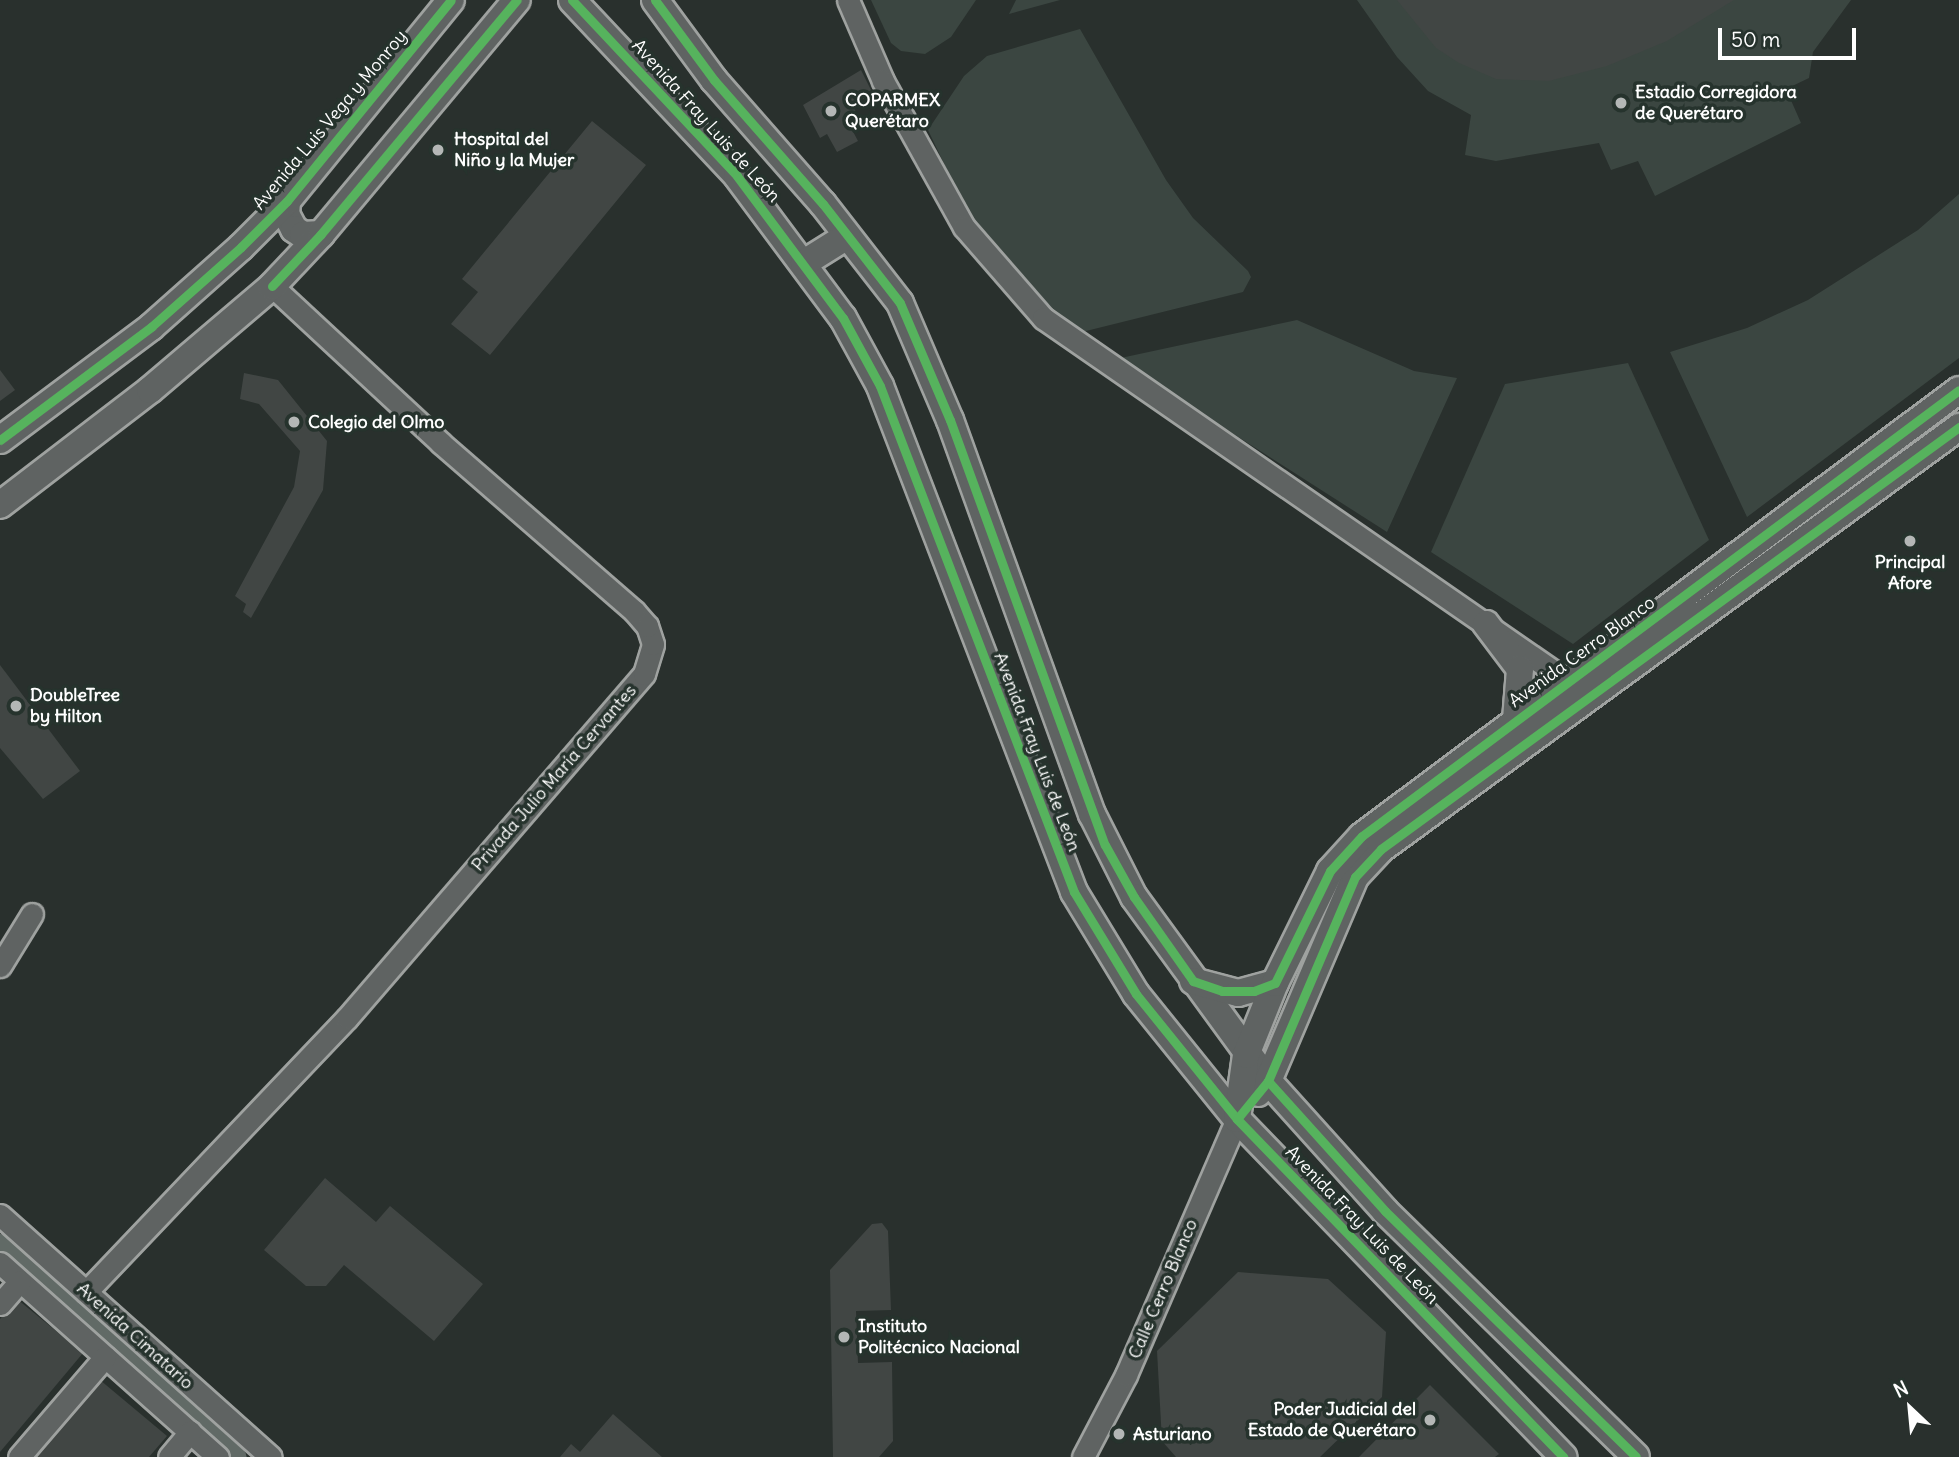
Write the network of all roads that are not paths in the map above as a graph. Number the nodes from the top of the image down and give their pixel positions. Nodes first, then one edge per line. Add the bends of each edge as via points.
1 (451, 0) edge
2 (517, 0) edge
3 (572, 0) edge
4 (655, 0) edge
5 (848, 0) edge
6 (287, 201) junction
7 (321, 233) junction
8 (846, 236) junction
9 (804, 264) junction
10 (272, 286) junction
11 (1959, 390) edge
12 (1959, 427) edge
13 (0, 440) edge
14 (0, 505) edge
15 (1486, 624) junction
16 (1569, 682) junction
17 (1516, 720) junction
18 (32, 914) dead end
19 (0, 966) edge
20 (1193, 981) junction
21 (1275, 984) junction
22 (1246, 1055) junction
23 (1268, 1082) junction
24 (1237, 1119) junction
25 (0, 1215) edge
26 (0, 1263) edge
27 (20, 1281) junction
28 (86, 1292) junction
29 (0, 1304) edge
30 (105, 1357) junction
31 (190, 1433) junction
32 (19, 1457) edge
33 (169, 1457) edge
34 (218, 1457) edge
35 (271, 1457) edge
36 (1083, 1457) edge
37 (1563, 1457) edge
38 (1636, 1457) edge

1 - 6 main road, Avenida Luis Vega y Monroy
2 - 7 main road
3 - 9 main road, Avenida Fray Luis de León via 737,176
4 - 8 main road, Avenida Fray Luis de León via 714,80
5 - 15 street via 883,81 964,227 1043,318 1431,591
6 - 7 main road via 286,214 294,229 303,235
6 - 13 main road, Avenida Luis Vega y Monroy via 151,327
7 - 10 main road
8 - 9 main road
8 - 20 main road, Avenida Fray Luis de León via 900,303 920,344 1105,845 1134,897
9 - 24 main road, Avenida Fray Luis de León via 843,318 880,386 1074,892 1143,1004
10 - 14 main road via 149,390
10 - 28 street, Privada Julio María Cervantes via 441,443 634,611 647,626 653,644 644,674 346,1018
11 - 16 main road, Avenida Cerro Blanco
12 - 23 main road via 1381,849 1355,877
15 - 16 street
15 - 17 main road via 1520,669
16 - 17 main road, Avenida Cerro Blanco
17 - 21 main road, Avenida Cerro Blanco via 1371,829 1339,859
18 - 19 street
20 - 21 main road via 1238,993
20 - 22 main road, Avenida Fray Luis de León
21 - 22 main road, Avenida Cerro Blanco
22 - 23 main road, Avenida Fray Luis de León
22 - 24 main road, Avenida Cerro Blanco
23 - 24 main road
23 - 38 main road, Avenida Fray Luis de León via 1385,1211
24 - 36 street, Calle Cerro Blanco via 1126,1374
24 - 37 main road, Avenida Fray Luis de León
25 - 28 street, Avenida Cimatario
26 - 27 street, Avenida Cimatario
27 - 29 street
27 - 30 street, Avenida Cimatario
28 - 35 street, Avenida Cimatario
30 - 31 street, Avenida Cimatario
30 - 32 street
31 - 33 street
31 - 34 street, Avenida Cimatario

